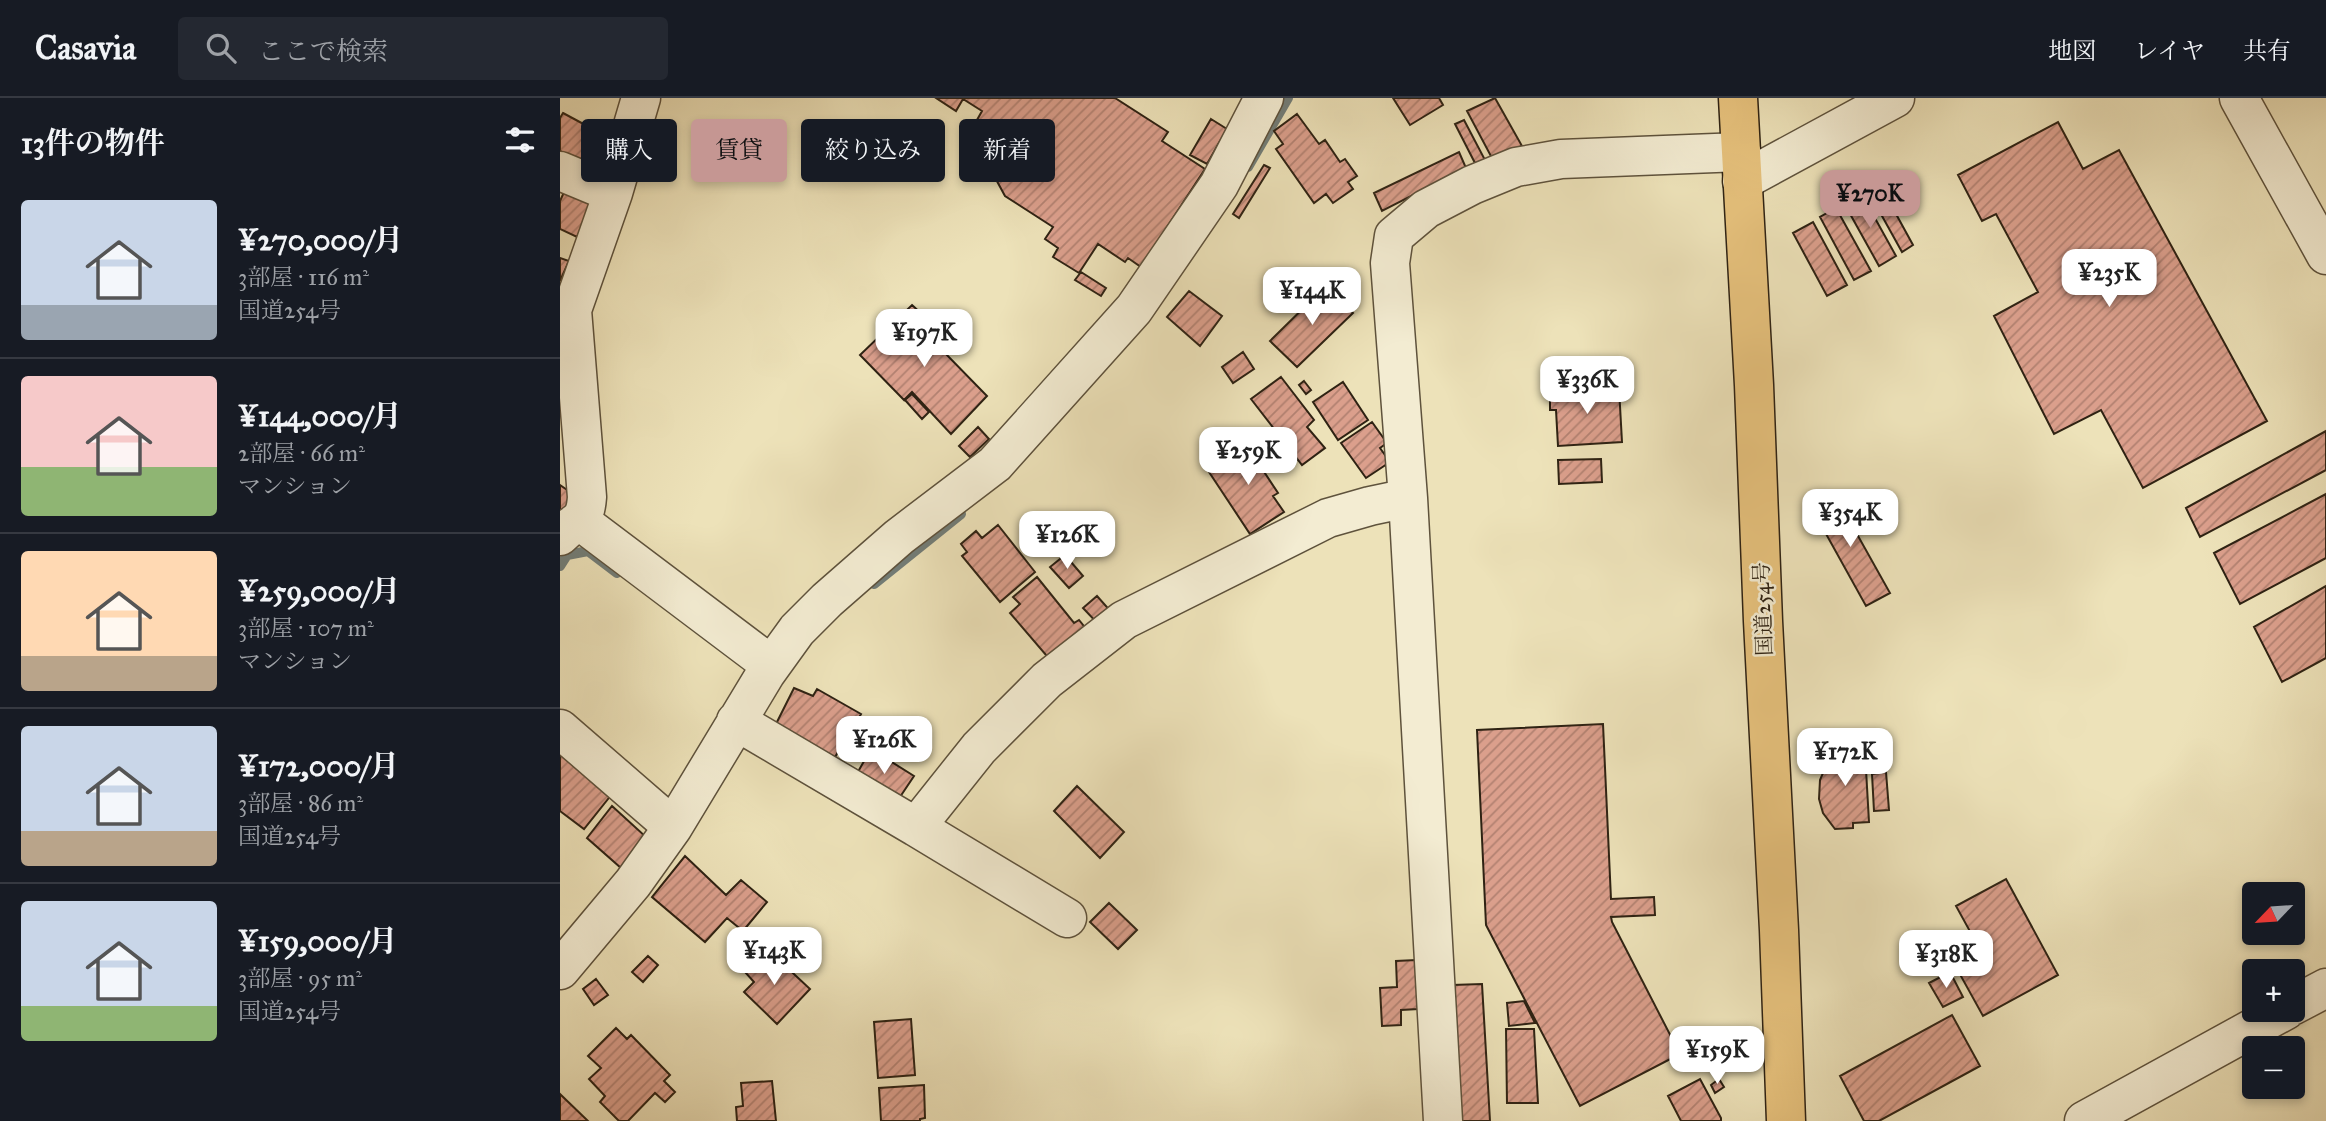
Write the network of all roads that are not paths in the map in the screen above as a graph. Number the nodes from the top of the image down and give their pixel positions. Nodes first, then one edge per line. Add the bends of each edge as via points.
1 (641, 98) edge
2 (1264, 98) edge
3 (1738, 98) edge
4 (1895, 98) edge
5 (2239, 98) edge
6 (1741, 167) junction
7 (560, 171) edge
8 (613, 193) junction
9 (2326, 255) edge
10 (1408, 498) junction
11 (570, 529) edge
12 (757, 688) junction
13 (560, 729) edge
14 (673, 827) junction
15 (916, 827) junction
16 (1067, 918) dead end
17 (560, 970) edge
18 (2326, 988) edge
19 (2305, 999) edge
20 (2264, 1022) edge
21 (1443, 1121) edge
22 (1786, 1121) edge
23 (2084, 1121) edge

1 - 8 street
2 - 12 street via 1219,185 1134,309 995,464 899,537 797,630
3 - 6 highway, 国道254号
4 - 6 street
5 - 9 street
6 - 10 street via 1560,159 1516,167 1426,209 1394,236 1390,263
6 - 22 highway, 国道254号
7 - 8 street
8 - 11 street via 572,310 587,497 586,510
10 - 15 street via 1328,518 1124,620 1047,680 979,748
10 - 21 street
11 - 12 street
12 - 14 street
12 - 15 street
13 - 14 street
14 - 17 street
15 - 16 street
18 - 19 street
20 - 23 street

